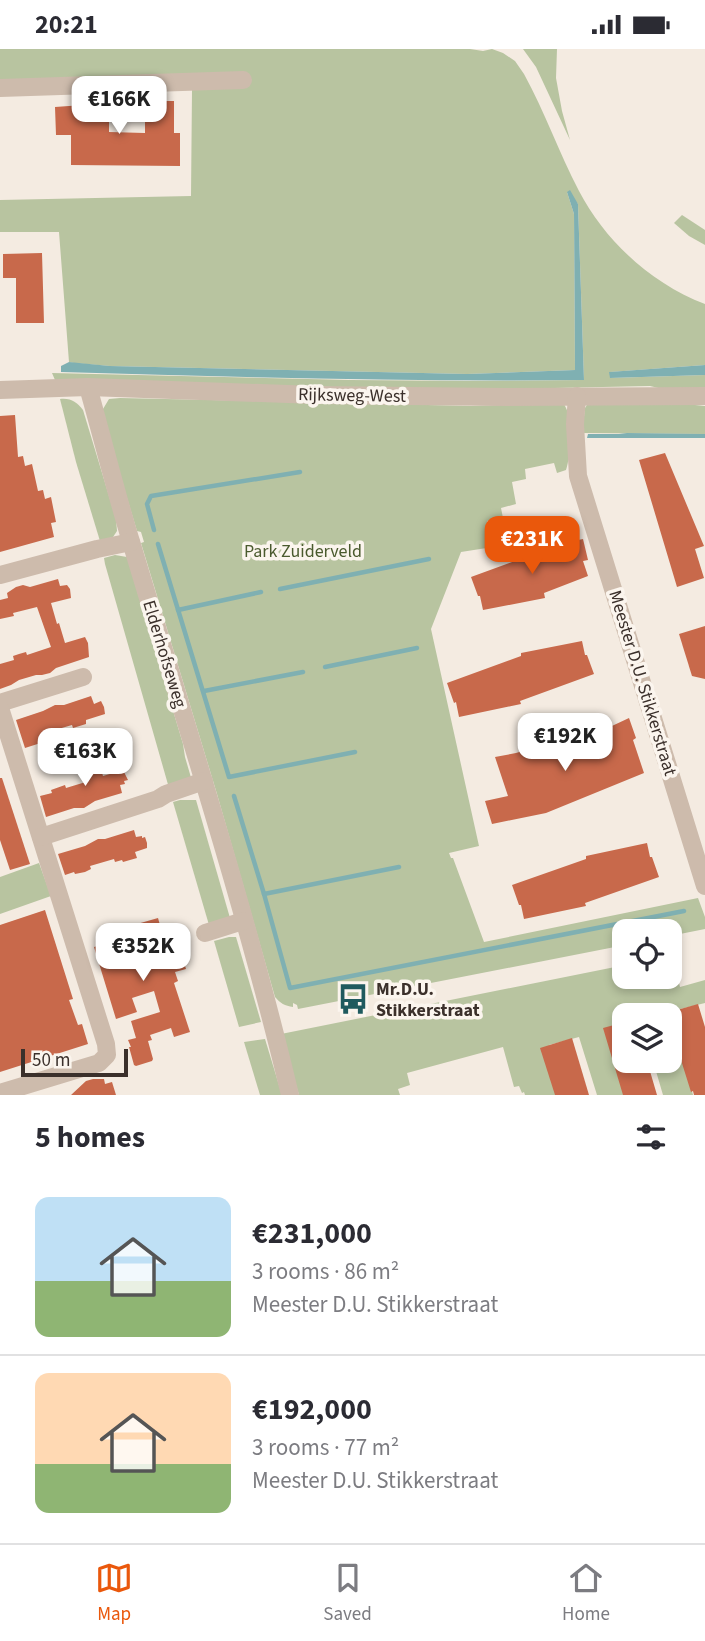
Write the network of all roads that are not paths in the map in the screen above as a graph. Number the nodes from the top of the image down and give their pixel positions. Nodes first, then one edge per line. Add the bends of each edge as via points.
1 (243, 80) dead end
2 (0, 87) edge
3 (88, 387) junction
4 (0, 390) edge
5 (705, 395) edge
6 (577, 396) junction
7 (131, 542) junction
8 (0, 575) edge
9 (83, 677) dead end
10 (0, 706) edge
11 (204, 781) junction
12 (41, 837) junction
13 (705, 886) edge
14 (243, 921) junction
15 (205, 933) dead end
16 (0, 1093) edge
17 (290, 1095) edge

1 - 2 street
3 - 4 street, Rijksweg-West
3 - 6 street, Rijksweg-West via 315,395
3 - 7 street, Elderhofseweg
5 - 6 street, Rijksweg-West
6 - 13 street, Meester D.U. Stikkerstraat via 578,475
7 - 8 street
7 - 11 street, Elderhofseweg
9 - 10 street
10 - 12 street
11 - 12 street
11 - 14 street, Elderhofseweg
12 - 16 street via 107,1055 99,1063
14 - 15 street
14 - 17 street, Elderhofseweg

